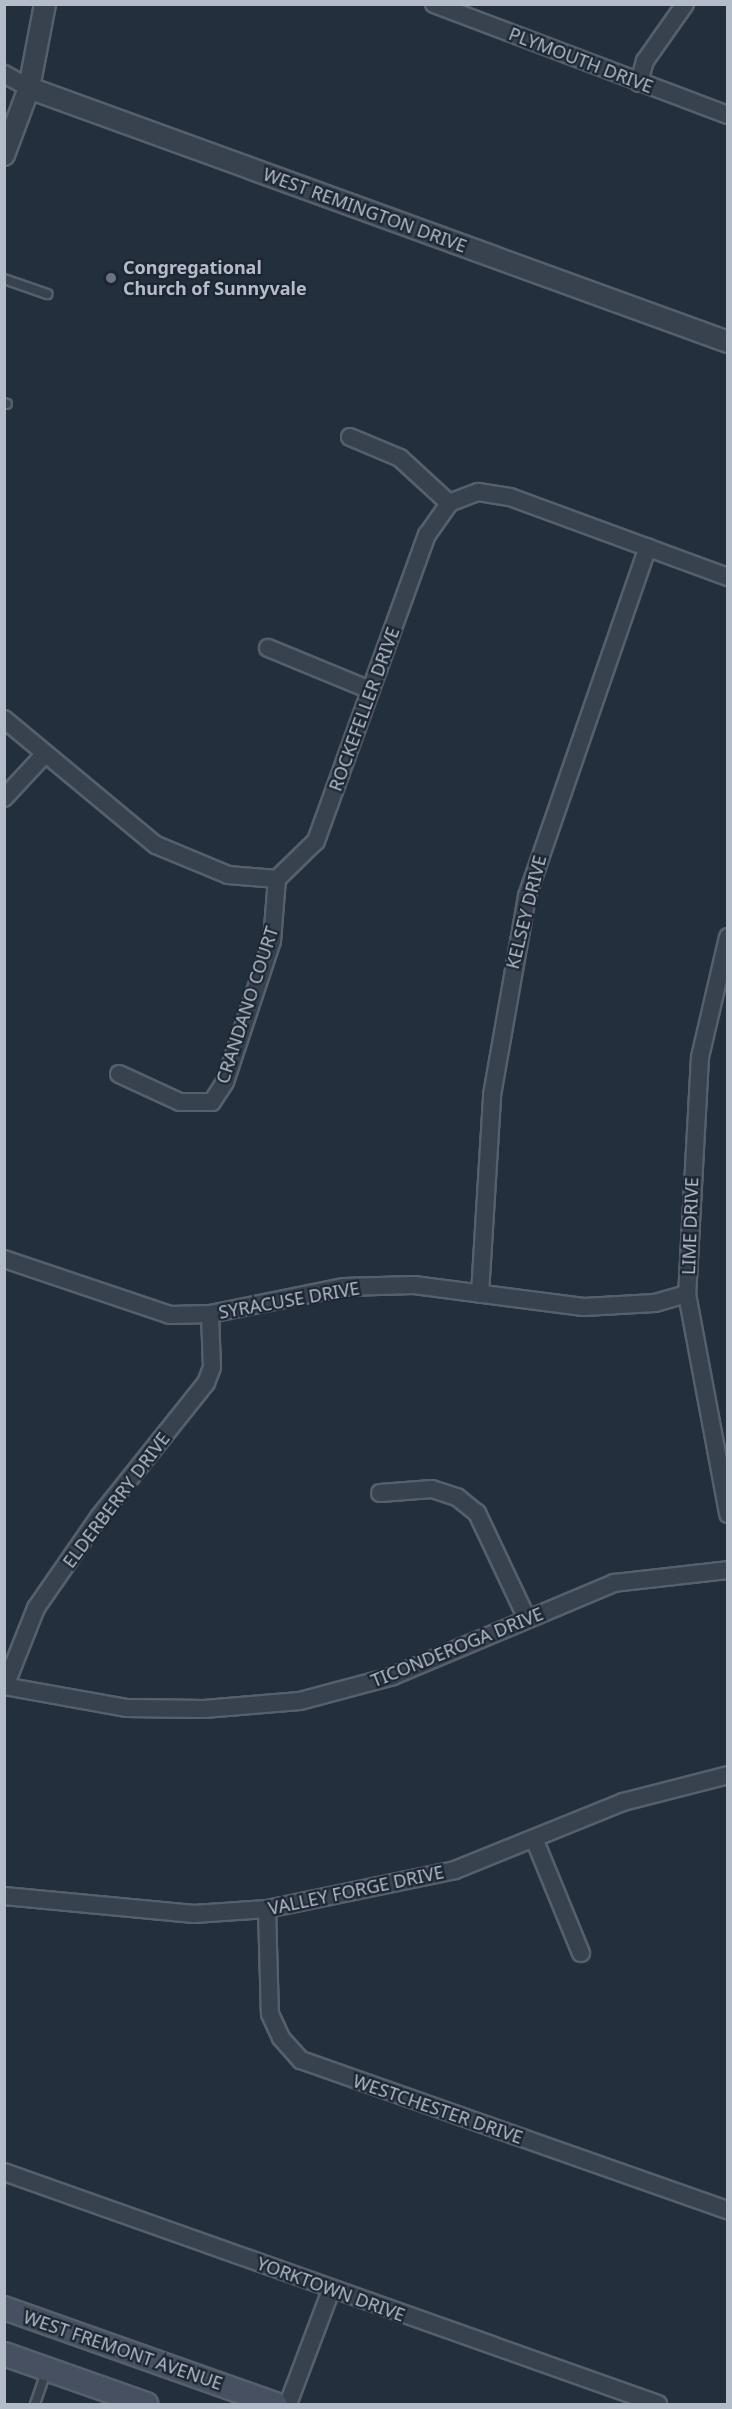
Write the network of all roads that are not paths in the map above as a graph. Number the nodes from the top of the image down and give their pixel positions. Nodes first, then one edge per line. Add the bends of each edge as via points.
1 (45, 4) edge
2 (685, 4) edge
3 (436, 5) edge
4 (4, 74) edge
5 (639, 83) junction
6 (29, 88) junction
7 (728, 115) edge
8 (4, 155) edge
9 (4, 279) edge
10 (47, 294) dead end
11 (728, 342) edge
12 (350, 437) dead end
13 (449, 503) junction
14 (648, 547) junction
15 (728, 577) edge
16 (268, 648) dead end
17 (370, 690) junction
18 (4, 719) edge
19 (44, 755) junction
20 (4, 798) edge
21 (277, 879) junction
22 (728, 937) edge
23 (119, 1074) dead end
24 (4, 1259) edge
25 (480, 1294) junction
26 (687, 1294) junction
27 (210, 1314) junction
28 (380, 1493) dead end
29 (728, 1514) edge
30 (728, 1570) edge
31 (527, 1619) junction
32 (5, 1686) edge
33 (728, 1775) edge
34 (536, 1841) junction
35 (4, 1896) edge
36 (267, 1909) junction
37 (581, 1953) dead end
38 (4, 2172) edge
39 (728, 2210) edge
40 (331, 2289) junction
41 (4, 2308) edge
42 (4, 2354) edge
43 (48, 2370) junction
44 (35, 2404) edge
45 (146, 2404) edge
46 (275, 2404) edge
47 (288, 2404) edge
48 (658, 2404) edge

1 - 6 street
2 - 5 street via 645,62
3 - 5 street, PLYMOUTH DRIVE
4 - 6 street, WEST REMINGTON DRIVE
5 - 7 street, PLYMOUTH DRIVE
6 - 8 street
6 - 11 street, WEST REMINGTON DRIVE
9 - 10 lane
12 - 13 street via 400,458
13 - 14 street via 464,495 492,492
13 - 17 street, ROCKEFELLER DRIVE via 427,535
14 - 15 street
14 - 25 street, KELSEY DRIVE via 527,896 492,1095
16 - 17 street
17 - 21 street, ROCKEFELLER DRIVE via 316,841
18 - 19 street
19 - 20 street
19 - 21 street via 156,845 228,875
21 - 23 street, CRANDANO COURT via 272,941 225,1082 212,1102 180,1102
22 - 26 street, LIME DRIVE via 700,1057
24 - 27 street, SYRACUSE DRIVE via 133,1306 170,1315
25 - 26 street, SYRACUSE DRIVE via 584,1307 655,1303
25 - 27 street, SYRACUSE DRIVE via 414,1285 344,1287
26 - 29 street, LIME DRIVE
27 - 32 street, ELDERBERRY DRIVE via 212,1367 206,1383 99,1517 36,1608
28 - 31 street via 432,1489 457,1497 477,1513
30 - 31 street, TICONDEROGA DRIVE via 615,1583
31 - 32 street, TICONDEROGA DRIVE via 393,1676 300,1701 204,1709 126,1708
33 - 34 street, VALLEY FORGE DRIVE via 623,1802
34 - 36 street, VALLEY FORGE DRIVE via 370,1891
34 - 37 street
35 - 36 street, VALLEY FORGE DRIVE via 194,1914
36 - 39 street, WESTCHESTER DRIVE via 270,2014 281,2038 301,2060
38 - 40 street, YORKTOWN DRIVE
40 - 47 street
40 - 48 street, YORKTOWN DRIVE
41 - 46 main road, WEST FREMONT AVENUE
42 - 43 main road
43 - 44 lane
43 - 45 main road

